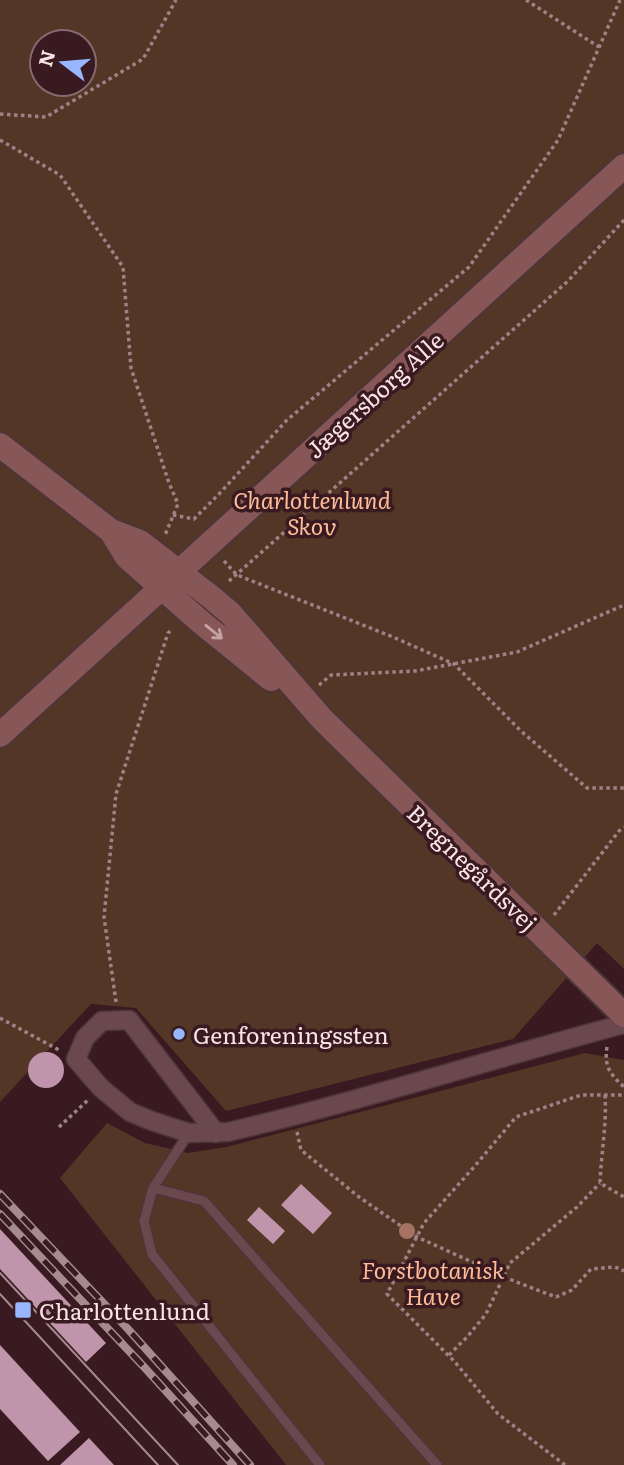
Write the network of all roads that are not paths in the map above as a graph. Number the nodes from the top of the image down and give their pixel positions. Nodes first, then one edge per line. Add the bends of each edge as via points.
1 (624, 166) edge
2 (0, 445) edge
3 (111, 531) junction
4 (170, 580) junction
5 (322, 719) junction
6 (0, 735) edge
7 (620, 1022) edge
8 (189, 1133) junction
9 (216, 1133) junction
10 (153, 1188) junction
11 (320, 1465) edge
12 (437, 1465) edge

1 - 4 street, Jægersborg Alle
2 - 3 street
3 - 4 street via 127,557
3 - 4 street via 150,550
4 -> 5 street, Bregnegårdsvej via 191,613
4 - 5 street, Bregnegårdsvej via 211,597 230,613
4 - 6 street, Jægersborg Alle
5 - 7 street, Bregnegårdsvej via 540,933
7 - 9 street via 294,1117
8 - 9 street
8 - 9 street via 130,1112 76,1059 85,1038 102,1021 129,1020
8 - 10 lane
10 - 11 lane via 144,1221 152,1254
10 - 12 lane via 204,1201

